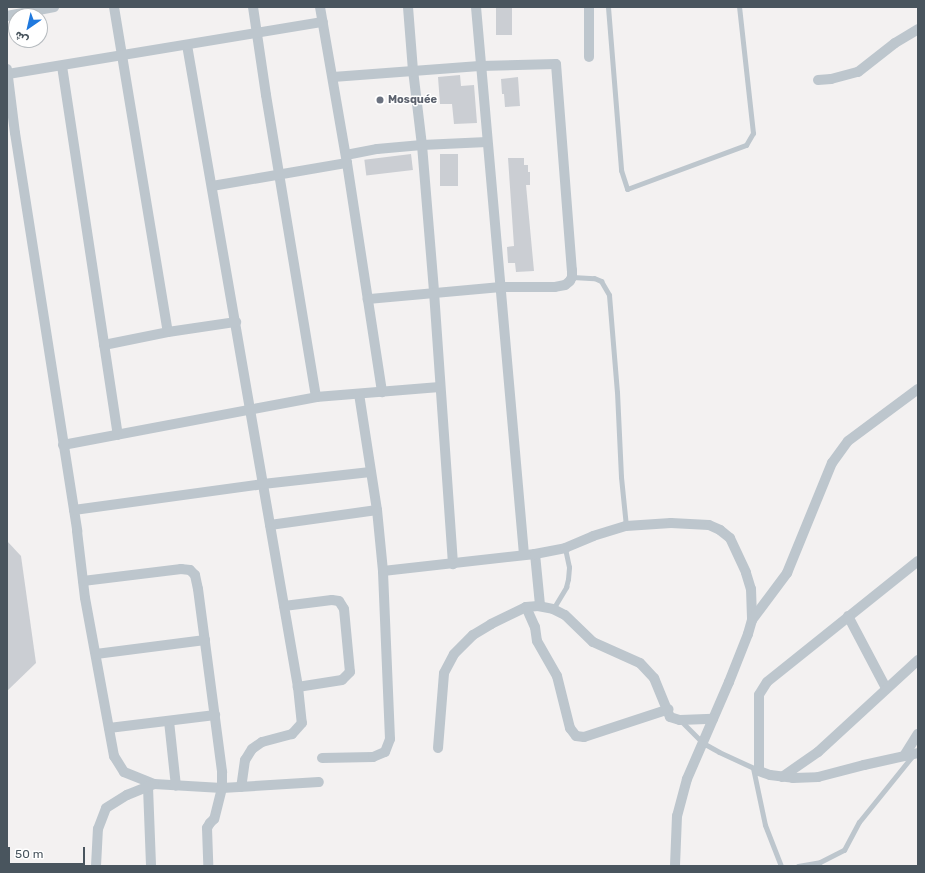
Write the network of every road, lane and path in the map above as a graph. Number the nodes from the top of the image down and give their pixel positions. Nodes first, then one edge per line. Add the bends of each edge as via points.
1 (54, 7) edge
2 (114, 7) edge
3 (253, 7) edge
4 (320, 7) edge
5 (408, 7) edge
6 (476, 7) edge
7 (589, 7) edge
8 (608, 7) edge
9 (739, 7) edge
10 (7, 16) edge
11 (323, 22) junction
12 (918, 29) edge
13 (257, 32) junction
14 (187, 45) junction
15 (122, 54) junction
16 (589, 57) dead end
17 (62, 66) junction
18 (480, 66) junction
19 (413, 70) junction
20 (7, 72) edge
21 (333, 78) junction
22 (818, 80) dead end
23 (487, 142) junction
24 (422, 145) junction
25 (347, 159) junction
26 (279, 175) junction
27 (212, 186) junction
28 (572, 277) junction
29 (501, 287) junction
30 (434, 292) junction
31 (368, 299) junction
32 (236, 322) junction
33 (168, 332) junction
34 (104, 345) junction
35 (440, 387) junction
36 (918, 389) edge
37 (382, 392) junction
38 (359, 394) junction
39 (316, 398) junction
40 (250, 409) junction
41 (118, 435) junction
42 (63, 445) junction
43 (370, 472) junction
44 (263, 484) junction
45 (74, 510) junction
46 (377, 510) junction
47 (270, 526) junction
48 (626, 526) junction
49 (565, 548) junction
50 (535, 554) junction
51 (524, 555) junction
52 (918, 561) edge
53 (453, 564) junction
54 (384, 571) junction
55 (83, 581) junction
56 (540, 605) junction
57 (284, 606) junction
58 (526, 607) junction
59 (553, 609) junction
60 (848, 616) junction
61 (752, 620) junction
62 (205, 640) junction
63 (96, 654) junction
64 (918, 660) edge
65 (298, 687) junction
66 (886, 688) junction
67 (669, 709) junction
68 (215, 715) junction
69 (713, 719) junction
70 (680, 720) junction
71 (169, 721) junction
72 (109, 728) junction
73 (918, 734) edge
74 (703, 743) junction
75 (438, 748) dead end
76 (912, 754) edge
77 (322, 758) dead end
78 (756, 769) junction
79 (782, 777) junction
80 (319, 782) dead end
81 (151, 786) junction
82 (176, 786) junction
83 (242, 787) junction
84 (222, 788) junction
85 (96, 866) edge
86 (151, 866) edge
87 (208, 866) edge
88 (675, 866) edge
89 (781, 866) edge
90 (798, 866) edge

1 - 10 street
2 - 15 street
3 - 13 street
4 - 11 street
5 - 19 street
6 - 18 street
7 - 16 street
8 - 9 lane via 621,170 627,189 746,145 753,133
11 - 13 street
11 - 21 street
12 - 22 street via 895,43 858,72
13 - 14 street
13 - 26 street
14 - 15 street
14 - 27 street
15 - 17 street
15 - 33 street
17 - 20 street
17 - 34 street
18 - 19 street
18 - 23 street
18 - 28 street via 556,64
19 - 21 street
19 - 24 street
20 - 42 street
21 - 25 street
23 - 24 street
23 - 29 street
24 - 25 street via 377,149
24 - 30 street
25 - 26 street
25 - 31 street
26 - 27 street
26 - 39 street
27 - 32 street
28 - 29 street via 565,285 555,287
28 - 48 lane via 594,278 601,281 609,295
29 - 30 street
29 - 51 street
30 - 31 street
30 - 35 street
31 - 37 street
32 - 33 street
32 - 40 street
33 - 34 street
34 - 41 street
35 - 37 street
35 - 53 street
36 - 61 street via 848,441 832,463 787,573
37 - 38 street
38 - 39 street
38 - 43 street
39 - 40 street
40 - 41 street
40 - 44 street
41 - 42 street
42 - 45 street
43 - 44 street
43 - 46 street
44 - 45 street
44 - 47 street
45 - 55 street
46 - 47 street
46 - 54 street
47 - 57 street
48 - 49 street via 592,536
48 - 61 street via 692,523 709,525 720,530 730,538 746,573 751,588
49 - 50 street
49 - 59 lane via 569,567 568,579
50 - 51 street
50 - 56 street
51 - 53 street
52 - 60 street
53 - 54 street
54 - 77 street via 389,744 385,752 373,757
55 - 62 street via 190,570 195,576 198,589
55 - 63 street
56 - 58 street
56 - 59 street
57 - 65 street
57 - 65 street via 332,600 339,601 344,609 350,672 342,680
58 - 67 street via 535,627 537,641 557,676 570,728 576,736 584,737
58 - 75 street via 473,635 454,654 444,673
59 - 67 street via 565,615 593,642 640,663 654,678
60 - 66 street
60 - 78 street via 771,677 763,687 759,695
61 - 69 street via 730,682
62 - 63 street
62 - 68 street
63 - 72 street
64 - 66 street
65 - 83 street via 302,723 292,734 262,742 252,749 245,760
66 - 79 street via 818,752
67 - 70 street via 670,716
68 - 71 street
68 - 84 street
69 - 70 street
69 - 74 street
70 - 74 lane
71 - 72 street
71 - 82 street
72 - 81 street via 114,756 124,772
73 - 76 street
74 - 78 lane
74 - 88 street via 687,779 677,816
76 - 79 street via 818,777
76 - 90 lane via 866,812 844,850 820,862
78 - 79 street
78 - 89 lane via 765,825
80 - 83 street
81 - 82 street
81 - 85 street via 127,795 106,808 98,829
81 - 86 street
82 - 84 street
83 - 84 street
84 - 87 street via 214,819 207,828

